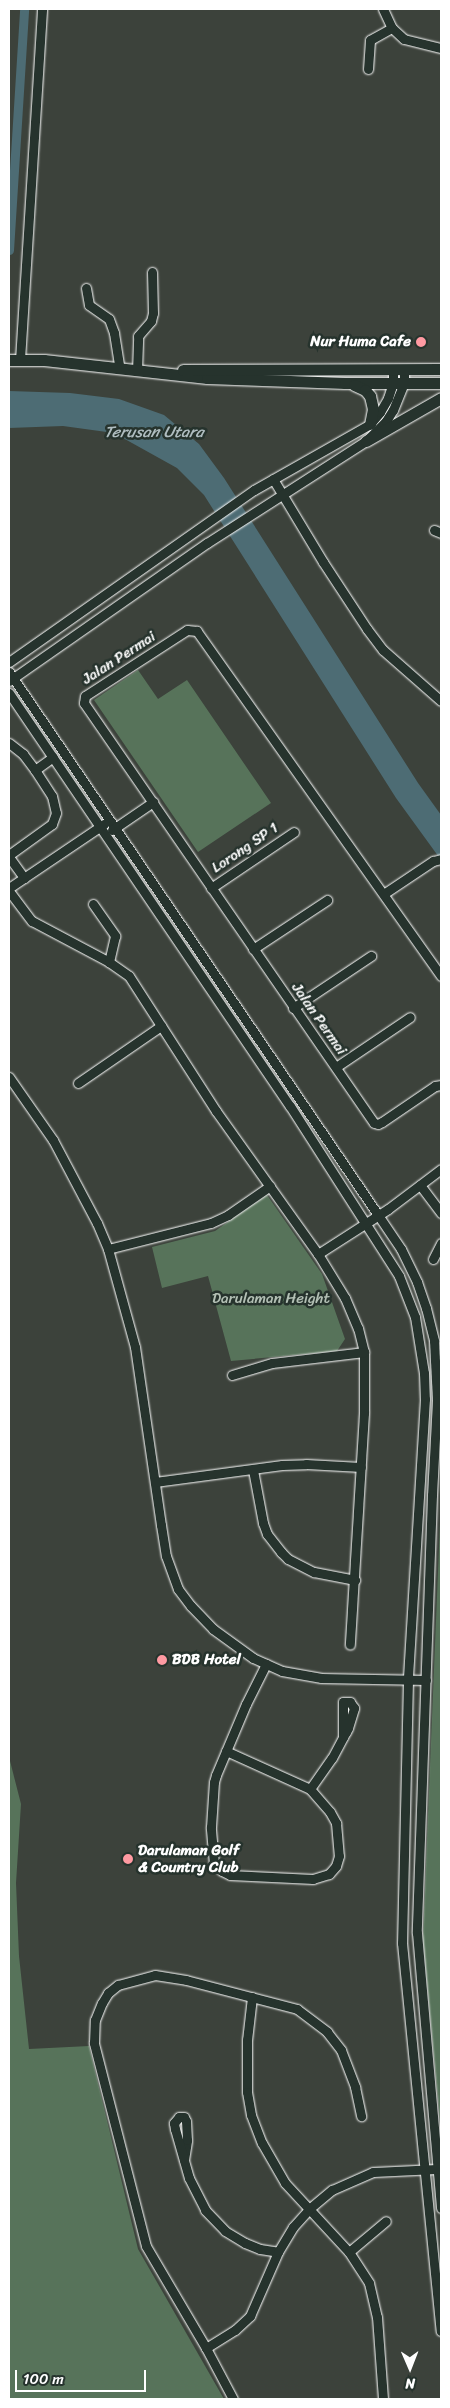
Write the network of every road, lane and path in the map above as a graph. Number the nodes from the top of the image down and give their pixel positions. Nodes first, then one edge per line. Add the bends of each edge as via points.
1 (42, 9) edge
2 (384, 9) edge
3 (392, 28) junction
4 (441, 48) edge
5 (368, 69) dead end
6 (152, 272) dead end
7 (86, 288) dead end
8 (15, 360) edge
9 (120, 369) junction
10 (399, 369) junction
11 (441, 369) edge
12 (136, 371) junction
13 (150, 372) junction
14 (345, 383) junction
15 (399, 383) junction
16 (441, 383) edge
17 (441, 398) edge
18 (370, 424) junction
19 (366, 441) junction
20 (273, 479) junction
21 (282, 494) junction
22 (9, 662) edge
23 (10, 677) edge
24 (9, 693) edge
25 (441, 701) edge
26 (9, 706) edge
27 (22, 712) junction
28 (9, 743) edge
29 (53, 757) junction
30 (35, 770) junction
31 (153, 802) junction
32 (113, 823) junction
33 (103, 830) junction
34 (294, 832) dead end
35 (9, 856) edge
36 (439, 859) edge
37 (24, 878) junction
38 (10, 887) edge
39 (211, 888) junction
40 (385, 893) junction
41 (327, 900) dead end
42 (93, 904) dead end
43 (254, 949) junction
44 (371, 956) dead end
45 (109, 962) junction
46 (441, 976) edge
47 (293, 1008) junction
48 (410, 1017) dead end
49 (161, 1026) junction
50 (336, 1067) junction
51 (9, 1077) edge
52 (78, 1083) dead end
53 (441, 1085) edge
54 (441, 1169) edge
55 (270, 1186) junction
56 (420, 1186) junction
57 (441, 1212) edge
58 (378, 1215) junction
59 (365, 1223) junction
60 (441, 1243) edge
61 (108, 1249) junction
62 (318, 1254) junction
63 (433, 1259) dead end
64 (364, 1352) junction
65 (232, 1375) dead end
66 (361, 1467) junction
67 (253, 1470) junction
68 (155, 1482) junction
69 (354, 1580) junction
70 (350, 1645) dead end
71 (266, 1664) junction
72 (408, 1680) junction
73 (426, 1680) junction
74 (343, 1738) dead end
75 (226, 1752) junction
76 (310, 1789) junction
77 (252, 1997) junction
78 (361, 2116) dead end
79 (184, 2160) dead end
80 (437, 2168) junction
81 (423, 2170) junction
82 (441, 2208) edge
83 (309, 2209) junction
84 (386, 2222) dead end
85 (278, 2252) junction
86 (349, 2252) junction
87 (441, 2331) edge
88 (206, 2348) junction
89 (233, 2399) edge
90 (383, 2399) edge

1 - 8 street
2 - 3 street
3 - 4 street via 404,39
3 - 5 street via 370,40
6 - 12 street via 153,313 151,321 138,336
7 - 9 street via 89,306 109,319
8 - 9 main road
9 - 12 main road
10 - 11 main road
10 - 13 main road via 208,368
10 - 15 street
12 - 13 main road
13 - 14 main road via 207,378
14 - 15 main road
14 - 18 main road via 358,386 370,396 373,409
15 - 16 main road
15 - 18 street
15 - 19 street via 394,410
17 - 19 main road
18 - 20 street
19 - 21 street
20 - 21 street
20 - 22 street via 196,529
21 - 23 street
21 - 25 street via 341,592 383,650
23 - 32 street
24 - 27 street
26 - 27 street
27 - 29 street
28 - 30 street
29 - 30 street
29 - 33 street
30 - 35 street via 56,804 54,819 45,830
31 - 32 street
31 - 39 street, Jalan Permai
31 - 40 street, Jalan Permai via 83,700 193,629
32 - 33 street
32 - 58 street
33 - 37 street
33 - 59 street
34 - 39 street, Lorong SP 1
35 - 37 street
36 - 40 street
37 - 38 street
38 - 45 street via 32,922
39 - 43 street, Jalan Permai
40 - 46 street, Jalan Permai
41 - 43 street
42 - 45 street via 115,936
43 - 47 street, Jalan Permai
44 - 47 street
45 - 49 street via 129,976
47 - 50 street, Jalan Permai
48 - 50 street
49 - 52 street
49 - 55 street
50 - 53 street, Jalan Permai via 374,1123 378,1124
51 - 61 street via 53,1140
54 - 56 street
55 - 61 street via 228,1216 211,1223
55 - 62 street
56 - 57 street
56 - 58 street
58 - 59 street
58 - 73 street via 417,1282 434,1341 437,1400
59 - 62 street
59 - 72 street via 398,1276 411,1309 424,1373
60 - 63 street
61 - 68 street via 135,1347
62 - 64 street via 345,1298
64 - 65 street via 272,1363
64 - 66 street
66 - 67 street via 306,1464
66 - 69 street
67 - 68 street
67 - 69 street via 263,1523 281,1552 314,1572
68 - 71 street via 166,1556 178,1589 214,1630
69 - 70 street
71 - 72 street via 301,1676
71 - 75 street
72 - 73 street
72 - 81 street via 402,1943
73 - 80 street via 416,1933
74 - 76 street
75 - 76 street
75 - 76 street via 214,1782 211,1827 214,1864 225,1874 312,1879 329,1874 339,1856 336,1823
77 - 78 street via 297,2009 327,2032 346,2062
77 - 83 street via 247,2040 247,2092 251,2114 277,2171
77 - 88 street via 178,1978 148,1976 112,1989 95,2020 94,2043 146,2246
79 - 85 street via 199,2202 220,2226 253,2247
80 - 81 street
80 - 82 street
81 - 83 street via 383,2170 365,2174 332,2190
81 - 87 street
83 - 85 street
83 - 86 street
84 - 86 street
85 - 88 street via 250,2316
86 - 90 street via 364,2272 373,2296
88 - 89 street

